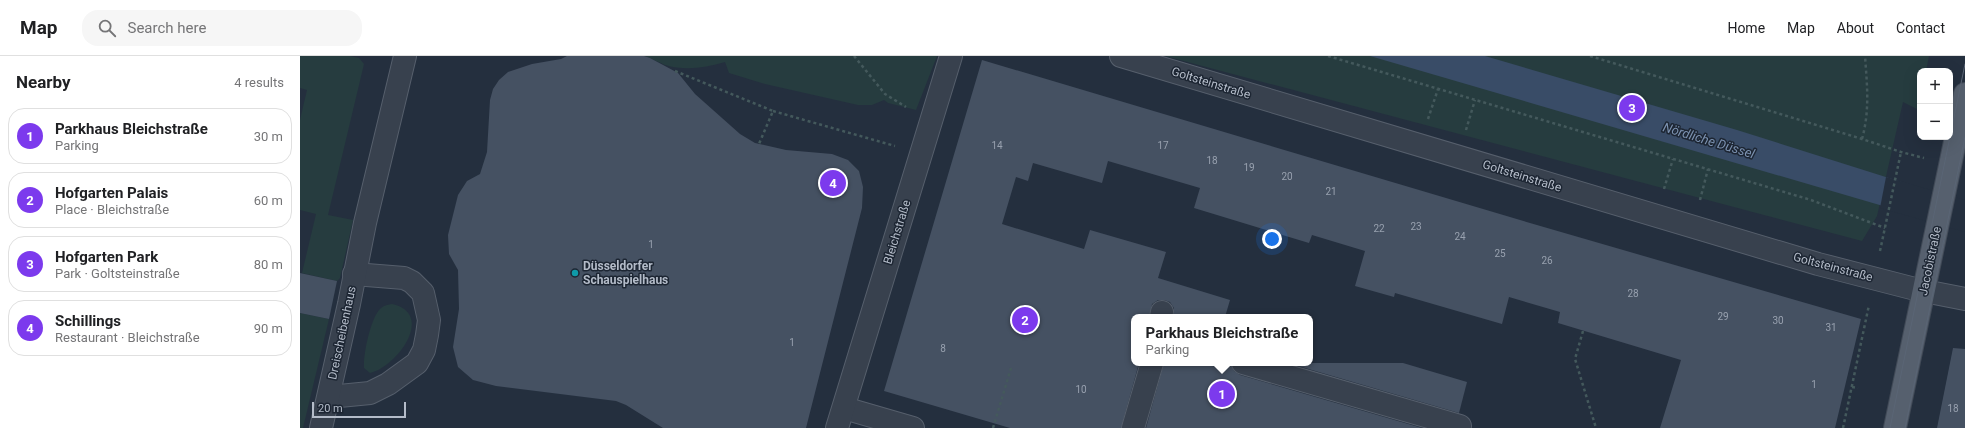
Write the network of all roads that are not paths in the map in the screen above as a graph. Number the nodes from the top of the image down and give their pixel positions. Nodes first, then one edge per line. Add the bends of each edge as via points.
1 (405, 56) edge
2 (951, 56) edge
3 (1121, 56) edge
4 (1965, 94) edge
5 (354, 274) junction
6 (1924, 291) junction
7 (1965, 299) edge
8 (1151, 366) edge
9 (1253, 366) edge
10 (329, 397) junction
11 (840, 418) edge
12 (321, 426) edge
13 (913, 428) edge
14 (1133, 428) edge
15 (1459, 428) edge
16 (1895, 428) edge

1 - 5 street
2 - 11 street, Bleichstraße
3 - 6 street, Goltsteinstraße via 1818,264
4 - 6 main road, Jacobistraße
5 - 10 street, Dreischeibenhaus
5 - 10 street, Dreischeibenhaus via 404,278 412,282 423,293 429,320 426,342 417,363 388,384 370,393
6 - 7 street, Goltsteinstraße
6 - 16 main road, Jacobistraße
8 - 14 street
9 - 15 street via 1460,426
10 - 12 street, Dreischeibenhaus
11 - 13 street, Bleichstraße

